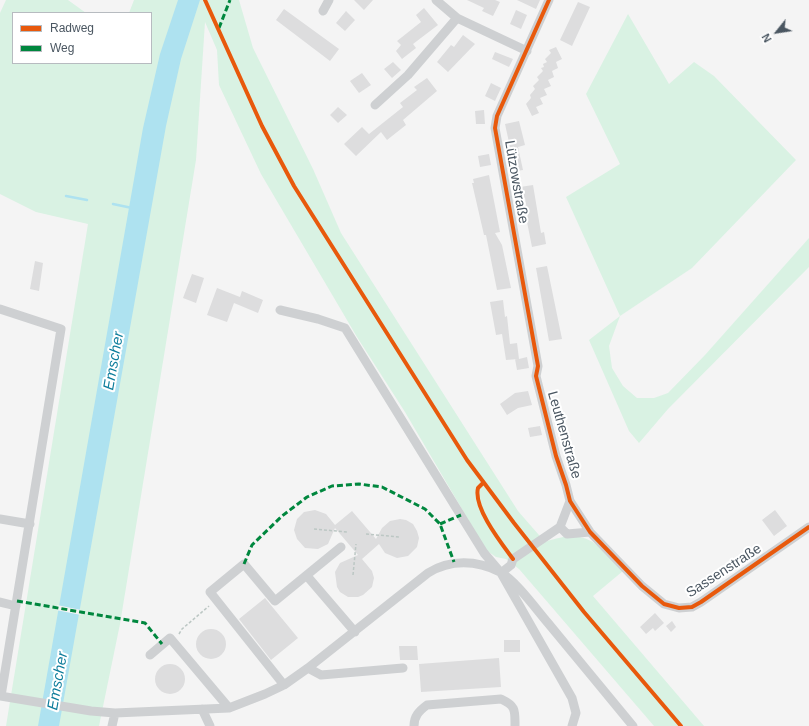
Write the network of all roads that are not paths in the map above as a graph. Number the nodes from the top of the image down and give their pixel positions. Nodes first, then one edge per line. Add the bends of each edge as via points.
1 (329, 0) edge
2 (436, 0) edge
3 (550, 0) edge
4 (323, 11) dead end
5 (457, 18) junction
6 (527, 51) junction
7 (375, 105) dead end
8 (0, 308) edge
9 (280, 310) dead end
10 (536, 376) joint
11 (570, 501) junction
12 (0, 519) edge
13 (30, 524) junction
14 (560, 527) junction
15 (809, 527) edge
16 (590, 532) junction
17 (341, 548) dead end
18 (501, 573) junction
19 (307, 576) junction
20 (0, 602) edge
21 (16, 606) junction
22 (355, 632) junction
23 (150, 655) dead end
24 (308, 668) junction
25 (403, 668) dead end
26 (284, 685) junction
27 (0, 696) edge
28 (229, 708) junction
29 (202, 709) junction
30 (115, 713) junction
31 (112, 726) edge
32 (210, 726) edge
33 (414, 726) edge
34 (516, 726) edge
35 (572, 726) edge
36 (633, 726) edge

1 - 4 street
2 - 5 street
3 - 6 street, Lützowstraße
5 - 6 street
5 - 7 street via 408,75
6 - 10 street, Lützowstraße via 495,123 538,366
8 - 13 street via 61,329
9 - 18 street via 345,328 484,553
10 - 11 street, Leuthenstraße
11 - 14 street
11 - 16 street, Sassenstraße
12 - 13 street
13 - 21 street
14 - 16 street via 567,534
14 - 18 street via 513,559 511,565
15 - 16 street, Sassenstraße via 701,602 692,607 679,608 664,604 642,586
17 - 19 street
18 - 22 street via 468,563 440,565
18 - 35 street via 572,698 576,713
18 - 36 street via 525,596
19 - 22 street
19 - 26 street via 275,601 244,564 210,592
20 - 21 street
21 - 27 street
22 - 24 street
23 - 28 street via 170,638
24 - 25 street via 321,675
24 - 26 street
26 - 28 street
27 - 30 street
28 - 29 street
29 - 30 street
29 - 32 street
30 - 31 street
33 - 34 street via 415,718 427,705 501,699 515,709

